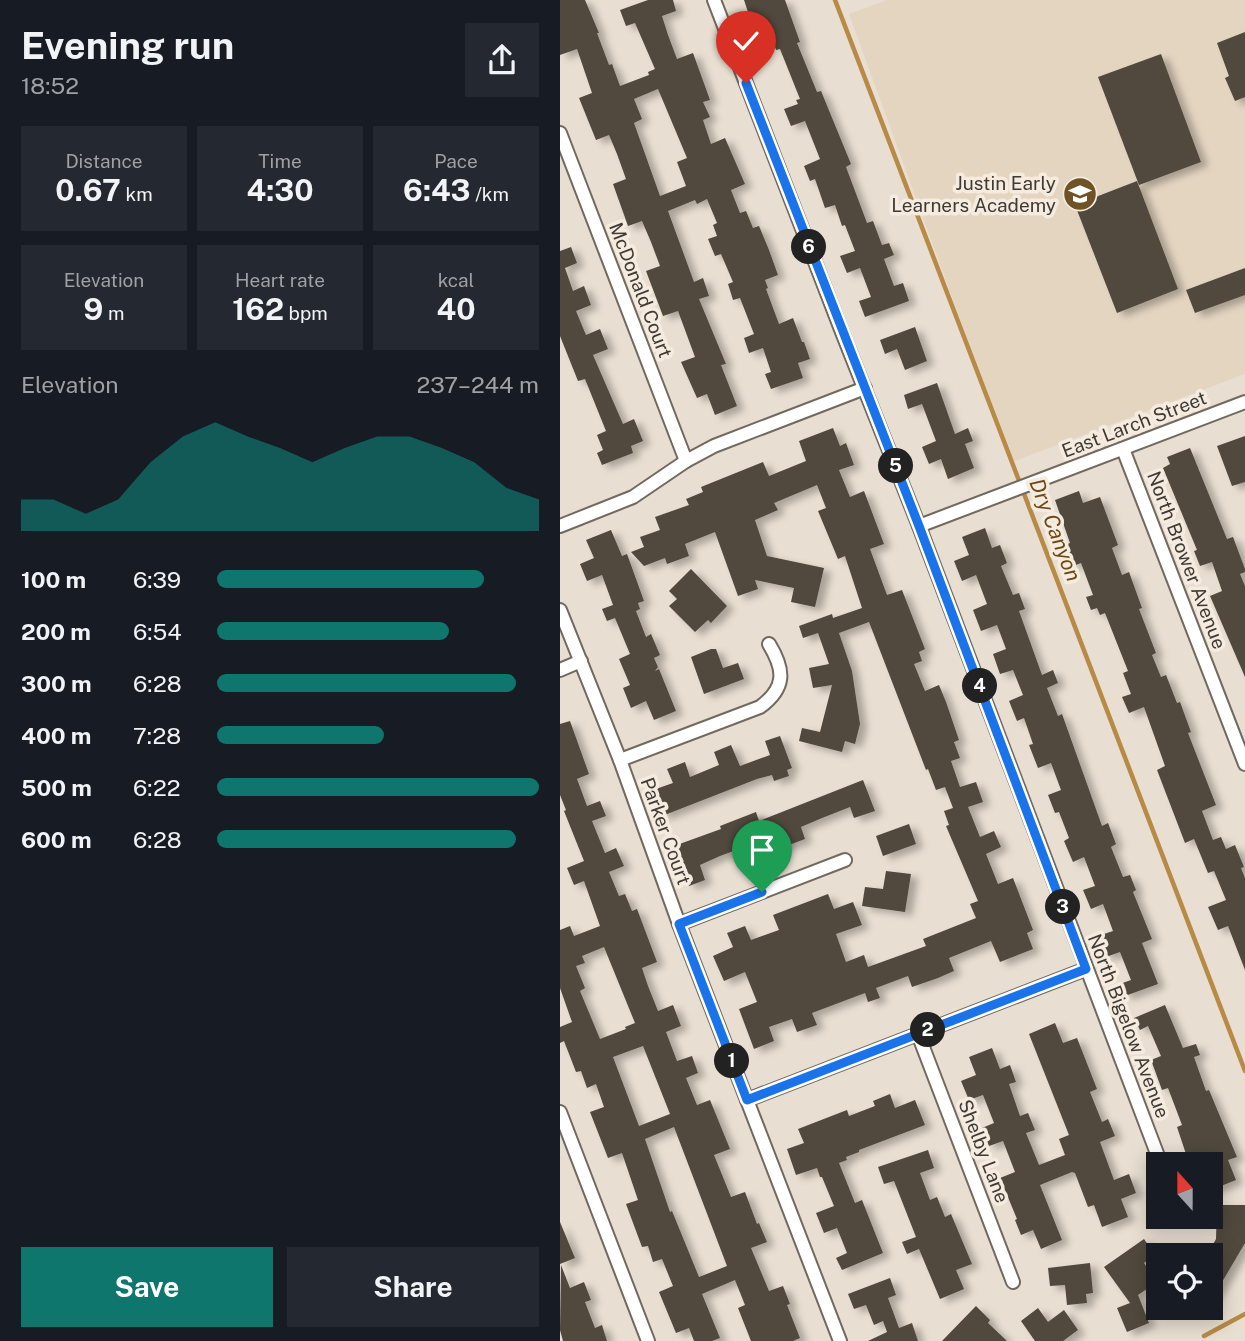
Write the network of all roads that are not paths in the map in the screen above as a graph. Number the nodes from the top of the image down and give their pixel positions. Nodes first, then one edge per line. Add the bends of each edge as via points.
1 (714, 0) edge
2 (560, 133) edge
3 (865, 388) junction
4 (1245, 402) edge
5 (1123, 449) junction
6 (686, 461) junction
7 (560, 526) edge
8 (919, 526) junction
9 (560, 610) edge
10 (769, 644) dead end
11 (581, 662) junction
12 (560, 670) edge
13 (620, 760) junction
14 (1245, 764) edge
15 (845, 860) dead end
16 (679, 924) junction
17 (1086, 969) junction
18 (918, 1034) junction
19 (747, 1100) junction
20 (560, 1112) edge
21 (1156, 1152) edge
22 (1013, 1282) dead end
23 (648, 1341) edge
24 (840, 1341) edge

1 - 3 street, North Bigelow Avenue
2 - 6 street, McDonald Court
3 - 6 street
3 - 8 street, North Bigelow Avenue
4 - 5 street, East Larch Street
5 - 8 street, East Larch Street
5 - 14 street, North Brower Avenue
6 - 7 street via 633,498
8 - 17 street, North Bigelow Avenue
9 - 11 street, Parker Court
10 - 13 street via 781,668 780,684 772,698 760,707
11 - 12 street
11 - 13 street, Parker Court
13 - 16 street, Parker Court
15 - 16 street
16 - 19 street, Parker Court
17 - 18 street
17 - 21 street, North Bigelow Avenue
18 - 19 street
18 - 22 street, Shelby Lane
19 - 24 street, Parker Court
20 - 23 street

